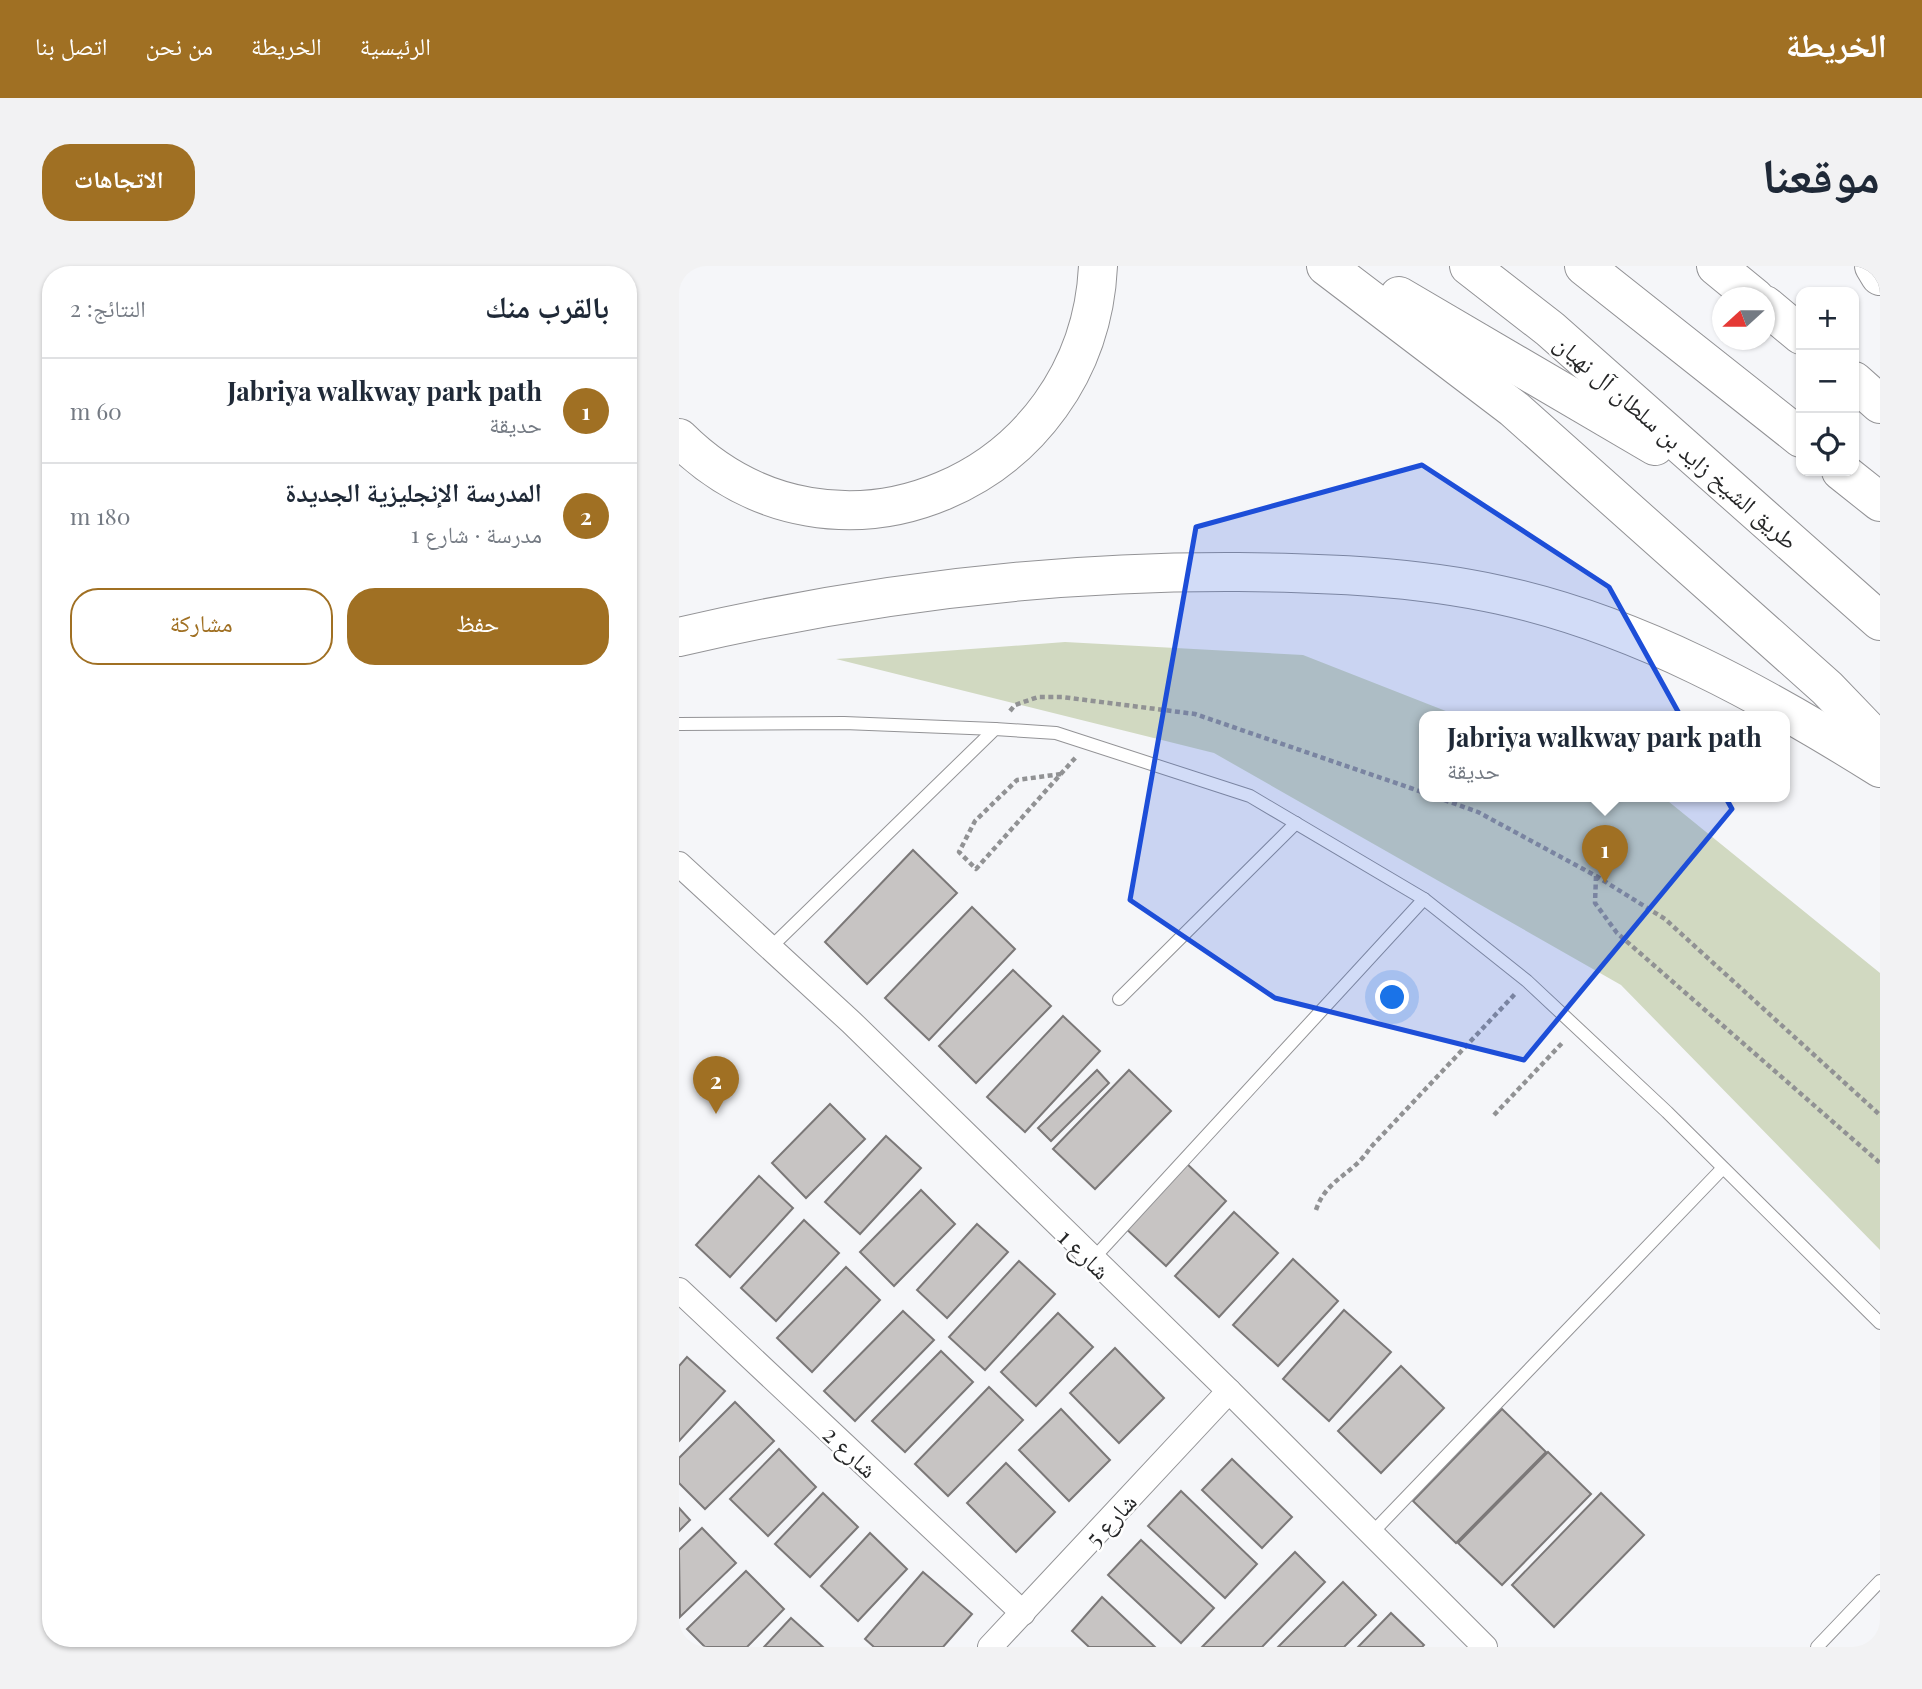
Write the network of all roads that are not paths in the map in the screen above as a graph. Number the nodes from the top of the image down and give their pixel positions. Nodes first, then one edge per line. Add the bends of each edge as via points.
1 (1098, 266) edge
2 (1326, 266) edge
3 (1349, 266) edge
4 (1469, 266) edge
5 (1584, 266) edge
6 (1716, 266) edge
7 (1874, 266) edge
8 (1880, 276) edge
9 (1742, 287) edge
10 (1775, 313) edge
11 (1796, 331) edge
12 (1859, 385) edge
13 (1880, 404) edge
14 (1796, 435) edge
15 (679, 438) edge
16 (1847, 476) edge
17 (1735, 492) junction
18 (1880, 502) edge
19 (1880, 621) edge
20 (679, 637) edge
21 (1788, 711) edge
22 (1790, 712) edge
23 (679, 724) edge
24 (995, 729) junction
25 (1880, 743) edge
26 (1880, 768) edge
27 (1296, 823) junction
28 (679, 864) edge
29 (1424, 899) junction
30 (769, 950) junction
31 (1119, 999) dead end
32 (1722, 1169) junction
33 (1092, 1260) junction
34 (679, 1290) edge
35 (1880, 1324) edge
36 (1229, 1391) junction
37 (1370, 1535) junction
38 (1880, 1581) edge
39 (1023, 1613) junction
40 (990, 1647) edge
41 (1485, 1647) edge
42 (1817, 1647) edge

1 - 15 highway via 1088,337 1061,394 1024,439 953,488 879,508 809,505 740,483
2 - 25 highway via 1514,410 1827,688
3 - 17 highway
4 - 17 highway, طريق الشيخ زايد بن سلطان آل نهيان via 1550,329
5 - 14 highway
6 - 9 highway
7 - 8 highway
10 - 11 highway
12 - 13 highway
16 - 18 highway
17 - 19 highway, طريق الشيخ زايد بن سلطان آل نهيان
20 - 21 highway via 843,604 1029,578 1173,572 1329,573 1499,595 1666,650
22 - 26 highway
23 - 24 lane via 843,723
24 - 27 lane via 1056,733 1250,796
24 - 30 lane
27 - 29 lane
27 - 31 lane
28 - 30 street, شارع 1
29 - 32 lane via 1527,981
29 - 33 lane
30 - 33 street, شارع 1 via 851,1022
32 - 35 lane
32 - 37 lane
33 - 36 street, شارع 1
34 - 39 street, شارع 2
36 - 37 street, شارع 1
36 - 39 street, شارع 5
37 - 41 street, شارع 1
38 - 42 lane
39 - 40 street, شارع 5

